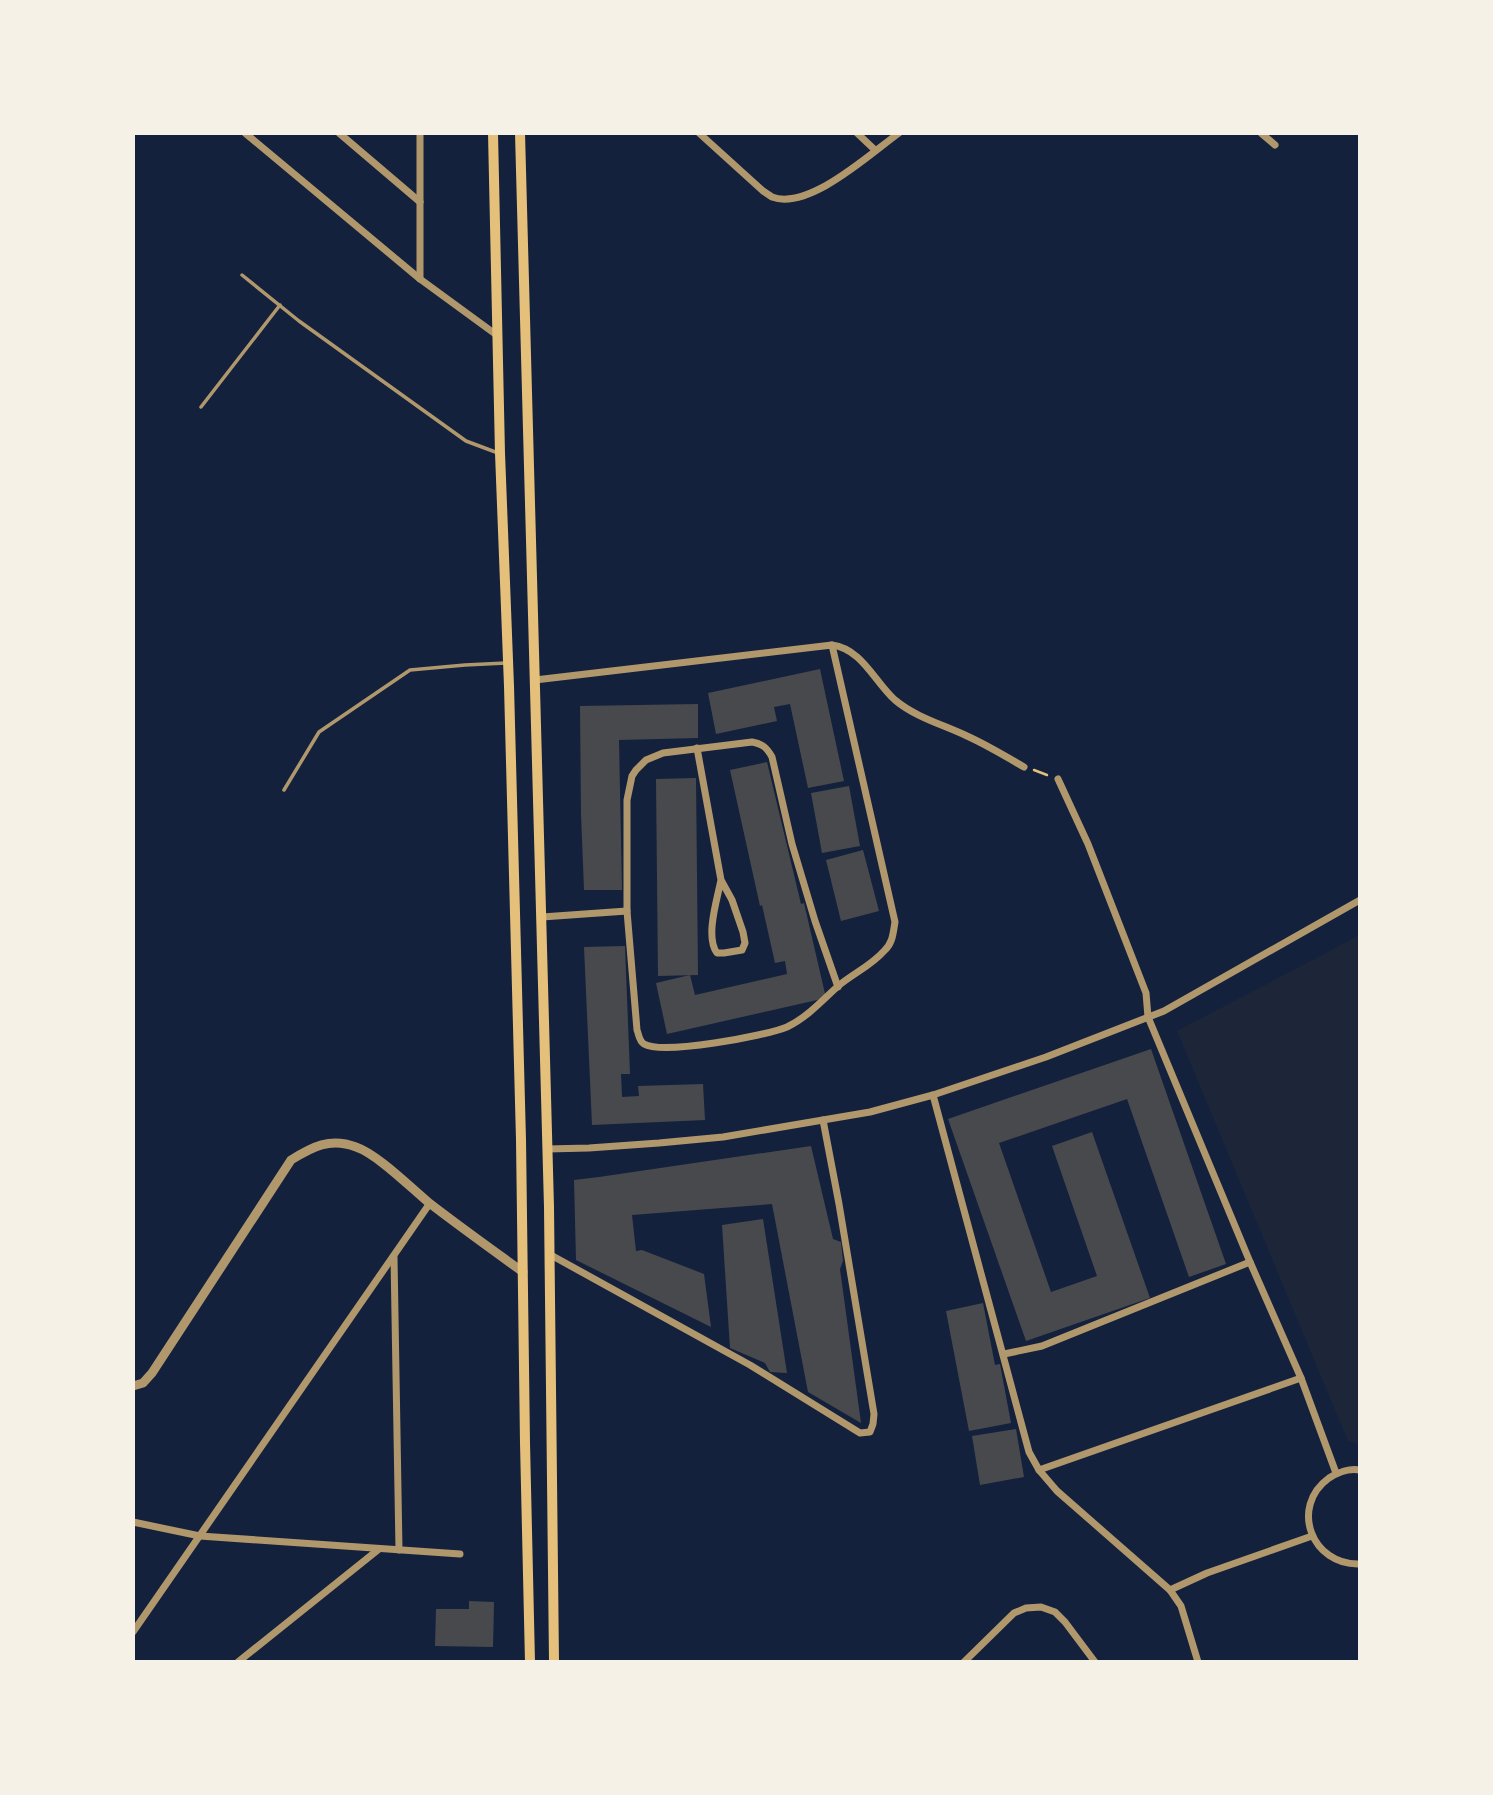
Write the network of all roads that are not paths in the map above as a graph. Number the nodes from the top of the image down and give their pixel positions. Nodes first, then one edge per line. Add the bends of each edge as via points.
1 (245, 133) edge
2 (339, 133) edge
3 (420, 133) edge
4 (493, 133) edge
5 (520, 133) edge
6 (699, 133) edge
7 (857, 133) edge
8 (899, 133) edge
9 (1261, 133) edge
10 (1275, 145) dead end
11 (875, 150) junction
12 (420, 202) junction
13 (242, 275) dead end
14 (420, 279) junction
15 (280, 305) junction
16 (498, 337) junction
17 (201, 407) dead end
18 (500, 453) junction
19 (832, 645) junction
20 (508, 663) junction
21 (535, 680) junction
22 (697, 748) junction
23 (1024, 767) road end
24 (1058, 779) road end
25 (284, 790) dead end
26 (721, 880) junction
27 (1360, 900) edge
28 (627, 911) junction
29 (542, 917) junction
30 (838, 987) junction
31 (1148, 1017) junction
32 (933, 1095) junction
33 (823, 1120) junction
34 (547, 1149) junction
35 (430, 1203) junction
36 (550, 1254) junction
37 (394, 1255) junction
38 (1250, 1262) junction
39 (523, 1272) junction
40 (1004, 1354) junction
41 (1301, 1378) junction
42 (133, 1386) edge
43 (1039, 1470) junction
44 (1360, 1470) edge
45 (1336, 1473) junction
46 (133, 1522) edge
47 (200, 1536) junction
48 (1312, 1536) junction
49 (379, 1549) junction
50 (399, 1550) junction
51 (460, 1555) dead end
52 (1360, 1564) edge
53 (1170, 1590) junction
54 (133, 1632) edge
55 (238, 1662) edge
56 (530, 1662) edge
57 (554, 1662) edge
58 (964, 1662) edge
59 (1095, 1662) edge
60 (1198, 1662) edge

1 - 14 street
2 - 12 street
3 - 12 street
4 - 16 main road
5 - 21 main road
6 - 11 street via 763,191 784,199 820,189
7 - 11 street
8 - 11 street
9 - 10 street
12 - 14 street
13 - 15 lane
14 - 16 street
15 - 17 lane
15 - 18 lane via 466,441
16 - 18 main road
18 - 20 main road
19 - 21 street
19 - 23 street via 855,654 904,707
19 - 30 street via 895,922 886,950
20 - 25 lane via 410,670 319,732
20 - 39 main road
21 - 29 main road
22 - 26 street
22 - 28 street via 646,760 632,776 627,800
22 - 30 street via 752,742 768,749 792,844
24 - 31 street via 1146,993
26 - 26 street via 711,936 717,953 742,950 745,943
27 - 31 street
28 - 29 street
28 - 30 street via 637,1030 645,1045 693,1046 787,1027
29 - 34 main road
31 - 32 street
31 - 38 street
32 - 33 street
32 - 40 street
33 - 34 street via 685,1141
33 - 36 street via 874,1414 870,1432 860,1433 750,1365
34 - 36 main road
35 - 37 street
35 - 39 street
35 - 42 street via 357,1147 335,1143 313,1147 291,1160 152,1373
36 - 57 main road
37 - 47 street
37 - 50 street
38 - 40 street via 1042,1346
38 - 41 street
39 - 56 main road
40 - 43 street via 1029,1452
41 - 43 street
41 - 45 street
43 - 53 street
44 - 45 street
45 - 48 street via 1321,1484 1311,1500
46 - 47 street
47 - 49 street
47 - 54 street
48 - 52 street via 1323,1552 1339,1562
48 - 53 street
49 - 50 street
49 - 55 street
50 - 51 street
53 - 60 street via 1181,1606
58 - 59 street via 1014,1613 1041,1607 1065,1622

